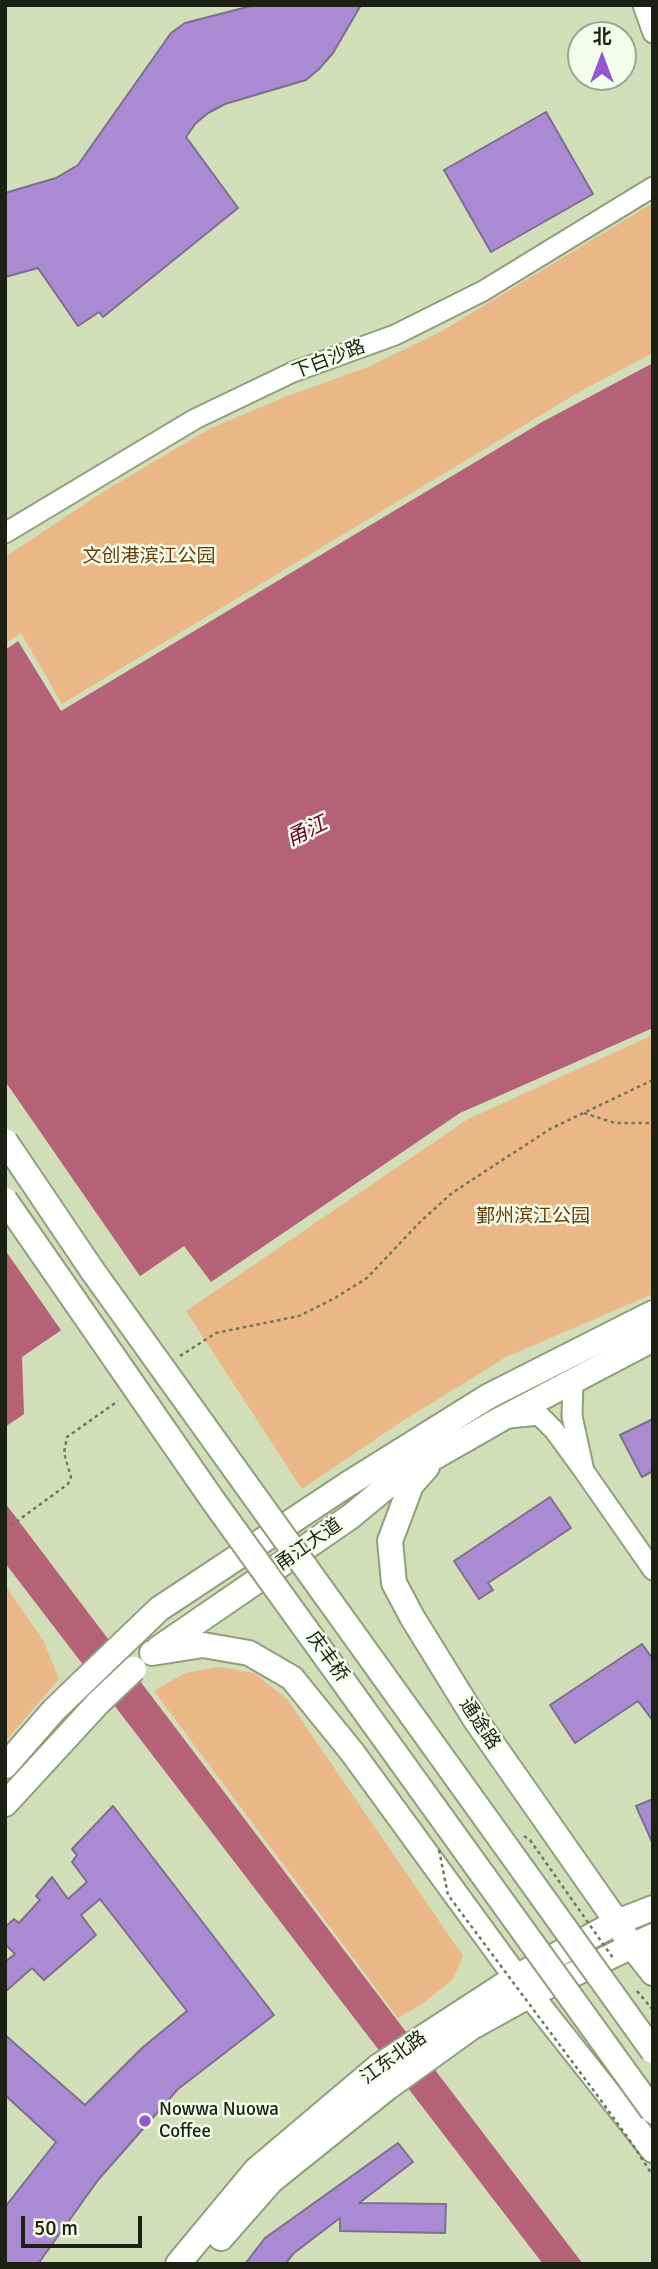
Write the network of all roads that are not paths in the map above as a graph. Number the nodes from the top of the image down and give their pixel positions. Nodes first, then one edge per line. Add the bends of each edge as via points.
1 (643, 5) edge
2 (653, 33) edge
3 (653, 187) edge
4 (5, 533) edge
5 (5, 1141) edge
6 (5, 1200) edge
7 (653, 1313) edge
8 (653, 1339) edge
9 (573, 1381) junction
10 (501, 1419) junction
11 (435, 1457) junction
12 (584, 1471) junction
13 (653, 1570) edge
14 (143, 1661) junction
15 (5, 1766) edge
16 (5, 1804) edge
17 (653, 1908) edge
18 (617, 1922) junction
19 (642, 1941) edge
20 (653, 1973) edge
21 (523, 1986) junction
22 (653, 2051) edge
23 (383, 2077) junction
24 (653, 2111) edge
25 (653, 2150) edge
26 (178, 2264) edge
27 (200, 2264) edge

1 - 2 street
3 - 4 street, 下白沙路 via 483,291 395,335 293,372 195,419
5 - 22 main road, 庆丰桥, bridge via 92,1270
6 - 24 main road, 庆丰桥, bridge via 212,1499
7 - 15 main road, 甬江大道, bridge via 489,1396 159,1609 54,1710
8 - 9 main road, 甬江大道
9 - 10 main road, 甬江大道
9 - 12 street via 572,1416
10 - 11 main road, 甬江大道
10 - 12 street via 539,1415
11 - 14 main road, 甬江大道 via 396,1479 350,1517
11 - 18 main road, 通途路 via 411,1485 398,1516 390,1541 394,1583 475,1719
12 - 13 street
14 - 16 main road, 甬江大道, bridge
14 - 21 main road via 203,1645 249,1653 292,1678 352,1752
17 - 18 main road, 江东北路
18 - 19 main road, 通途路
18 - 21 main road, 江东北路
19 - 20 main road, 通途路
19 - 21 main road, 江东北路
21 - 23 main road, 江东北路
21 - 25 main road
23 - 26 main road, 江东北路 via 256,2170
23 - 27 main road, 江东北路 via 271,2181

